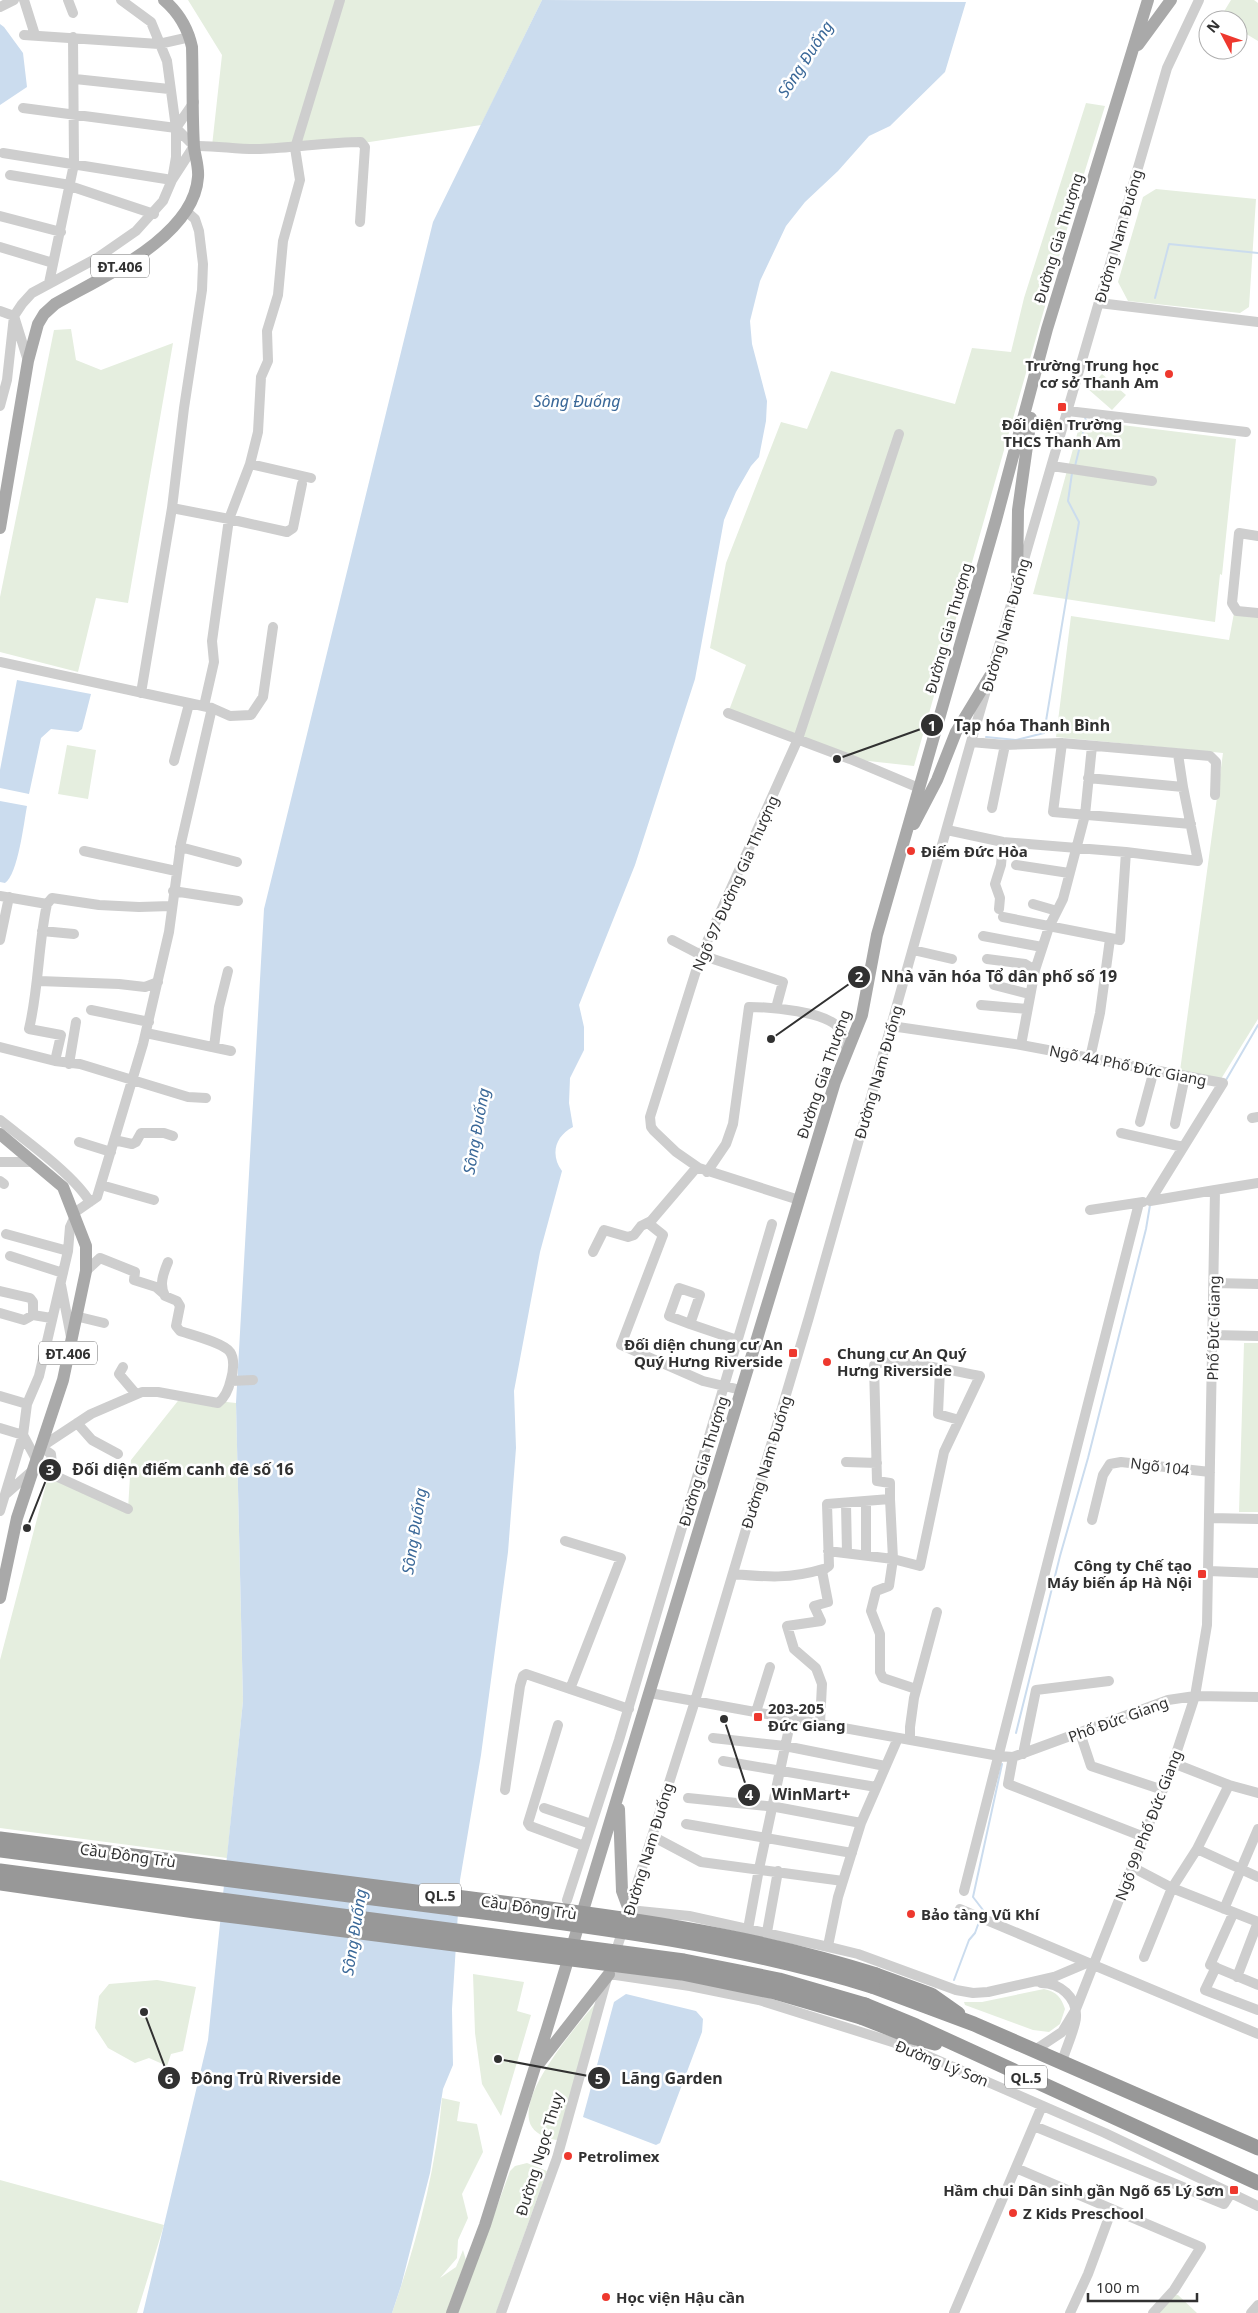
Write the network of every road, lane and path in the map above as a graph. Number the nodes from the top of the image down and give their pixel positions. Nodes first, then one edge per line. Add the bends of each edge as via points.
1 (14, 0) edge
2 (24, 0) edge
3 (68, 0) edge
4 (120, 0) edge
5 (164, 0) edge
6 (340, 0) edge
7 (1148, 0) edge
8 (1171, 0) edge
9 (1199, 0) edge
10 (0, 7) edge
11 (73, 13) dead end
12 (24, 35) dead end
13 (36, 35) junction
14 (73, 37) junction
15 (190, 37) junction
16 (159, 44) junction
17 (1131, 55) junction
18 (75, 79) junction
19 (169, 88) junction
20 (194, 102) junction
21 (23, 108) dead end
22 (74, 115) junction
23 (176, 128) junction
24 (194, 146) junction
25 (295, 148) junction
26 (3, 153) dead end
27 (74, 164) junction
28 (10, 175) dead end
29 (172, 180) junction
30 (70, 185) junction
31 (186, 212) junction
32 (154, 214) junction
33 (0, 216) edge
34 (360, 222) dead end
35 (61, 232) junction
36 (0, 247) edge
37 (53, 263) junction
38 (49, 283) junction
39 (1099, 303) junction
40 (0, 311) edge
41 (14, 316) junction
42 (1258, 322) edge
43 (1040, 354) junction
44 (28, 361) junction
45 (4, 379) edge
46 (0, 406) edge
47 (1068, 411) junction
48 (1246, 432) dead end
49 (899, 434) dead end
50 (250, 464) junction
51 (1052, 466) junction
52 (1152, 481) dead end
53 (172, 508) junction
54 (229, 518) junction
55 (0, 528) edge
56 (1258, 536) edge
57 (1017, 587) junction
58 (1258, 613) edge
59 (273, 627) dead end
60 (0, 662) edge
61 (990, 676) junction
62 (140, 693) junction
63 (189, 704) junction
64 (208, 707) junction
65 (728, 713) dead end
66 (798, 739) junction
67 (971, 742) junction
68 (1062, 743) junction
69 (1005, 746) junction
70 (1092, 746) junction
71 (1178, 754) junction
72 (174, 761) dead end
73 (1088, 778) junction
74 (1183, 787) junction
75 (919, 788) junction
76 (1215, 795) dead end
77 (992, 808) dead end
78 (1086, 815) junction
79 (1192, 824) junction
80 (947, 830) junction
81 (1004, 842) junction
82 (902, 846) junction
83 (180, 847) junction
84 (1075, 848) junction
85 (84, 850) dead end
86 (1126, 852) junction
87 (237, 862) dead end
88 (1016, 865) dead end
89 (176, 871) junction
90 (1070, 873) junction
91 (174, 891) junction
92 (5, 897) edge
93 (238, 901) dead end
94 (47, 904) junction
95 (1033, 904) dead end
96 (171, 906) junction
97 (1057, 911) junction
98 (1049, 926) junction
99 (42, 931) junction
100 (74, 934) dead end
101 (983, 936) dead end
102 (1110, 939) junction
103 (672, 940) dead end
104 (0, 943) edge
105 (1042, 947) junction
106 (913, 950) junction
107 (701, 955) junction
108 (952, 959) dead end
109 (987, 959) dead end
110 (1035, 970) junction
111 (228, 972) dead end
112 (38, 981) junction
113 (158, 982) junction
114 (994, 985) dead end
115 (1029, 994) junction
116 (981, 1005) dead end
117 (776, 1008) junction
118 (91, 1010) dead end
119 (1027, 1010) junction
120 (76, 1022) dead end
121 (148, 1022) junction
122 (891, 1026) junction
123 (146, 1033) junction
124 (1021, 1044) junction
125 (0, 1047) edge
126 (214, 1047) junction
127 (231, 1051) dead end
128 (847, 1051) junction
129 (1090, 1058) junction
130 (55, 1061) junction
131 (69, 1064) junction
132 (1154, 1070) junction
133 (1185, 1076) junction
134 (132, 1081) junction
135 (206, 1098) dead end
136 (0, 1120) edge
137 (1140, 1122) dead end
138 (1175, 1124) dead end
139 (1121, 1133) dead end
140 (173, 1136) dead end
141 (2, 1138) edge
142 (114, 1140) junction
143 (79, 1142) dead end
144 (1183, 1147) junction
145 (110, 1152) junction
146 (0, 1162) edge
147 (33, 1162) junction
148 (697, 1167) junction
149 (707, 1172) junction
150 (1258, 1183) edge
151 (102, 1185) junction
152 (1215, 1190) junction
153 (154, 1200) dead end
154 (798, 1200) junction
155 (1150, 1201) junction
156 (90, 1202) junction
157 (1139, 1203) junction
158 (1090, 1210) dead end
159 (75, 1214) junction
160 (648, 1223) junction
161 (772, 1224) dead end
162 (6, 1234) dead end
163 (68, 1252) junction
164 (593, 1252) dead end
165 (10, 1256) dead end
166 (168, 1262) dead end
167 (86, 1271) junction
168 (62, 1277) junction
169 (1214, 1283) junction
170 (1258, 1284) edge
171 (0, 1291) edge
172 (164, 1294) junction
173 (0, 1314) edge
174 (33, 1315) junction
175 (76, 1316) junction
176 (51, 1318) junction
177 (104, 1323) dead end
178 (690, 1324) dead end
179 (1213, 1335) junction
180 (1258, 1336) edge
181 (71, 1338) junction
182 (737, 1340) junction
183 (123, 1367) dead end
184 (940, 1369) junction
185 (253, 1380) dead end
186 (231, 1381) junction
187 (724, 1386) junction
188 (741, 1390) junction
189 (136, 1394) junction
190 (0, 1396) edge
191 (27, 1404) junction
192 (959, 1420) junction
193 (78, 1423) junction
194 (0, 1428) edge
195 (23, 1435) junction
196 (41, 1447) junction
197 (118, 1454) dead end
198 (846, 1462) dead end
199 (877, 1463) junction
200 (34, 1465) junction
201 (1210, 1472) junction
202 (4, 1480) edge
203 (5, 1495) junction
204 (890, 1499) junction
205 (866, 1501) junction
206 (846, 1504) junction
207 (0, 1508) edge
208 (128, 1509) dead end
209 (1210, 1518) junction
210 (1258, 1519) edge
211 (1092, 1520) dead end
212 (565, 1541) dead end
213 (828, 1551) junction
214 (848, 1553) junction
215 (866, 1555) junction
216 (893, 1559) junction
217 (823, 1569) junction
218 (1209, 1571) junction
219 (1258, 1573) edge
220 (732, 1574) junction
221 (0, 1596) edge
222 (937, 1612) dead end
223 (651, 1631) junction
224 (667, 1635) junction
225 (770, 1667) dead end
226 (1109, 1681) dead end
227 (570, 1689) junction
228 (916, 1689) junction
229 (650, 1693) junction
230 (1195, 1696) junction
231 (1258, 1697) edge
232 (694, 1701) junction
233 (629, 1709) junction
234 (756, 1712) junction
235 (791, 1719) junction
236 (820, 1724) junction
237 (558, 1725) dead end
238 (1080, 1733) junction
239 (713, 1738) dead end
240 (898, 1738) junction
241 (910, 1740) junction
242 (785, 1746) junction
243 (1018, 1755) junction
244 (999, 1756) junction
245 (723, 1761) dead end
246 (1174, 1763) junction
247 (886, 1766) junction
248 (780, 1771) junction
249 (1230, 1785) junction
250 (876, 1788) junction
251 (505, 1790) dead end
252 (1163, 1790) junction
253 (1258, 1792) edge
254 (618, 1798) junction
255 (688, 1798) dead end
256 (772, 1807) junction
257 (544, 1808) dead end
258 (861, 1823) junction
259 (591, 1824) junction
260 (686, 1824) dead end
261 (1258, 1829) edge
262 (652, 1836) junction
263 (1144, 1837) junction
264 (766, 1838) junction
265 (0, 1839) edge
266 (584, 1846) junction
267 (1197, 1849) junction
268 (0, 1850) edge
269 (852, 1854) junction
270 (1132, 1867) junction
271 (758, 1868) junction
272 (1241, 1869) junction
273 (0, 1871) edge
274 (778, 1871) junction
275 (1258, 1877) edge
276 (843, 1881) junction
277 (0, 1884) edge
278 (1172, 1888) junction
279 (964, 1891) dead end
280 (567, 1900) dead end
281 (960, 1909) dead end
282 (629, 1910) junction
283 (1228, 1911) junction
284 (1258, 1922) edge
285 (748, 1929) junction
286 (767, 1932) junction
287 (828, 1946) junction
288 (1144, 1957) dead end
289 (1090, 1964) junction
290 (1213, 1966) junction
291 (609, 1974) junction
292 (1237, 1977) junction
293 (874, 1981) junction
294 (1258, 1985) edge
295 (1013, 1986) junction
296 (1076, 2008) junction
297 (1258, 2010) edge
298 (863, 2011) junction
299 (1258, 2034) edge
300 (1035, 2050) junction
301 (1062, 2062) junction
302 (535, 2068) junction
303 (1042, 2106) junction
304 (1034, 2126) junction
305 (1258, 2148) edge
306 (1016, 2168) junction
307 (1258, 2183) edge
308 (1231, 2193) junction
309 (1258, 2206) edge
310 (1112, 2209) junction
311 (1258, 2305) edge
312 (452, 2313) edge
313 (500, 2313) edge
314 (954, 2313) edge
315 (1070, 2313) edge
316 (1153, 2313) edge
317 (1251, 2313) edge

1 - 10 street
2 - 13 street
3 - 11 street
4 - 16 street via 151,22
5 - 15 main road, ĐT.406 via 175,9
6 - 25 street
7 - 17 main road, Đường Gia Thượng
8 - 17 main road
9 - 39 street, Đường Nam Đuống via 1167,68
12 - 13 street
13 - 14 street
14 - 16 street
14 - 18 street
15 - 16 street
15 - 20 main road, ĐT.406
16 - 19 street via 167,61
17 - 43 main road, Đường Gia Thượng
18 - 19 street
18 - 22 street
19 - 23 street
20 - 23 street
20 - 24 main road, ĐT.406
21 - 22 street
22 - 23 street
22 - 27 street
23 - 24 street
23 - 29 street
24 - 25 street via 246,150
24 - 29 street
24 - 31 main road, ĐT.406 via 198,176 191,205
25 - 34 street via 363,143
25 - 50 street via 300,180 283,242 278,295 268,331 268,362 261,377 258,432
26 - 27 street
27 - 29 street
27 - 30 street
28 - 30 street
29 - 32 street
30 - 32 street
30 - 35 street
31 - 44 main road, ĐT.406 via 157,243 47,311 38,324
31 - 53 street via 195,218 199,231 202,290
32 - 38 street via 97,258
33 - 35 street
35 - 37 street
36 - 37 street
37 - 38 street
38 - 41 street via 27,298
39 - 42 street
39 - 47 street, Đường Nam Đuống
40 - 41 street
41 - 44 street
41 - 45 street
43 - 57 main road via 1020,495
43 - 75 main road, Đường Gia Thượng
44 - 55 main road, ĐT.406
45 - 46 street
47 - 48 street
47 - 51 street, Đường Nam Đuống
49 - 66 street, Ngõ 97 Đường Gia Thượng
50 - 54 street
50 - 54 street via 306,481 293,528 287,532
51 - 52 street
51 - 57 street, Đường Nam Đuống
53 - 54 street
53 - 62 street
54 - 64 street via 212,641 214,662
56 - 58 street via 1239,533 1232,602 1237,611
57 - 61 street, Đường Nam Đuống
59 - 64 street via 263,697 251,715 230,716
60 - 62 street
61 - 67 street, Đường Nam Đuống
61 - 82 main road via 956,732 933,788
62 - 63 street
63 - 64 street
63 - 72 street
64 - 83 street
65 - 66 street
66 - 75 street
66 - 107 street, Ngõ 97 Đường Gia Thượng
67 - 69 street
67 - 80 street, Đường Nam Đuống
68 - 69 street
68 - 70 street
68 - 78 street via 1053,812
69 - 77 street
70 - 71 street
70 - 73 street
71 - 74 street
71 - 76 street via 1214,758
73 - 74 street
73 - 78 street
74 - 79 street
75 - 82 main road, Đường Gia Thượng
78 - 79 street
78 - 84 street
79 - 86 street via 1198,861
80 - 81 street
80 - 106 street, Đường Nam Đuống
81 - 84 street
81 - 98 street via 995,884 1001,913
82 - 128 main road, Đường Gia Thượng via 876,942 862,1015
83 - 87 street
83 - 89 street
84 - 86 street
84 - 90 street
85 - 89 street
86 - 102 street via 1120,940
88 - 90 street
89 - 91 street
90 - 97 street
91 - 93 street
91 - 96 street
92 - 94 street
92 - 104 street
94 - 96 street via 52,898 99,905
94 - 99 street
95 - 97 street
96 - 113 street
97 - 98 street
98 - 102 street
98 - 105 street
99 - 100 street
99 - 112 street
101 - 105 street
102 - 129 street
103 - 107 street
105 - 110 street
106 - 108 street
106 - 122 street, Đường Nam Đuống
107 - 117 street via 783,982
107 - 148 street, Ngõ 97 Đường Gia Thượng via 650,1122 658,1136
109 - 110 street via 1024,964
110 - 115 street
111 - 126 street
112 - 113 street via 145,987
112 - 130 street via 29,1029 61,1035
113 - 121 street
114 - 115 street
115 - 119 street
116 - 119 street
117 - 128 street via 835,1024
117 - 149 street via 749,1007 733,1124 726,1144
118 - 121 street
119 - 124 street
120 - 131 street
121 - 123 street
122 - 124 street, Ngõ 44 Phố Đức Giang
122 - 220 street, Đường Nam Đuống
123 - 126 street
123 - 134 street
124 - 129 street, Ngõ 44 Phố Đức Giang
125 - 130 street
126 - 127 street
128 - 154 main road, Đường Gia Thượng
129 - 132 street, Ngõ 44 Phố Đức Giang
130 - 131 street
131 - 134 street via 80,1064
132 - 133 street, Ngõ 44 Phố Đức Giang
132 - 137 street
133 - 138 street
133 - 144 street, Ngõ 44 Phố Đức Giang via 1223,1083
134 - 135 street via 188,1097
134 - 142 street
136 - 156 street via 46,1157
139 - 144 street
140 - 142 street via 141,1133 132,1144
141 - 147 main road, ĐT.406
142 - 145 street
143 - 145 street
144 - 155 street, Ngõ 44 Phố Đức Giang
145 - 151 street
146 - 147 street
147 - 159 main road, ĐT.406 via 63,1187
148 - 149 street, Ngõ 97 Đường Gia Thượng
148 - 160 street
149 - 154 street, Ngõ 97 Đường Gia Thượng
150 - 152 street
151 - 153 street
151 - 156 street via 97,1197
152 - 155 street
152 - 169 street, Phố Đức Giang
154 - 188 main road, Đường Gia Thượng
155 - 157 street
156 - 159 street
157 - 158 street
157 - 244 street
159 - 163 street via 70,1227
159 - 167 main road, ĐT.406 via 86,1246
160 - 164 street via 628,1237 604,1230
160 - 187 street via 663,1235 621,1345 703,1381
161 - 182 street, Đường Gia Thượng
162 - 163 street
163 - 168 street
165 - 168 street
166 - 172 street via 163,1275
167 - 172 street via 100,1258 135,1272 134,1280 156,1287
167 - 175 main road, ĐT.406
168 - 176 street
168 - 181 street
169 - 170 street
169 - 179 street, Phố Đức Giang
171 - 174 street via 30,1298
172 - 186 street via 180,1306 176,1326 180,1331 220,1345 230,1352 233,1360
173 - 174 street via 24,1320
174 - 176 street
175 - 177 street
175 - 181 main road, ĐT.406
176 - 191 street via 39,1376
178 - 182 street
179 - 180 street
179 - 201 street, Phố Đức Giang
181 - 196 main road, ĐT.406 via 63,1380
182 - 187 street, Đường Gia Thượng
183 - 189 street via 119,1374
184 - 192 street via 938,1414
184 - 192 street via 980,1376
184 - 199 street via 900,1362 874,1366
185 - 186 street
186 - 189 street via 218,1403 158,1392
187 - 188 street
187 - 223 street, Đường Gia Thượng
188 - 224 main road, Đường Gia Thượng
189 - 193 street
190 - 191 street
191 - 195 street
192 - 216 street via 944,1452 920,1566
193 - 196 street
193 - 197 street via 92,1440
194 - 195 street
195 - 200 street
195 - 202 street
196 - 200 main road, ĐT.406
196 - 208 street via 50,1454 50,1474
198 - 199 street
199 - 204 street via 877,1481 890,1483
200 - 203 street
200 - 221 main road, ĐT.406 via 17,1518
201 - 209 street, Phố Đức Giang
201 - 211 street, Ngõ 104 via 1113,1462 1103,1475
202 - 203 street
203 - 207 street
204 - 205 street
204 - 216 street
205 - 206 street
205 - 215 street
206 - 213 street via 827,1504
206 - 214 street
209 - 210 street
209 - 218 street, Phố Đức Giang
212 - 227 street via 622,1558
213 - 214 street
213 - 217 street via 828,1566
214 - 215 street
215 - 216 street
216 - 228 street via 889,1586 876,1591 872,1611 880,1634 880,1672 883,1678
217 - 220 street via 802,1576 772,1578
217 - 236 street via 828,1602 814,1606 821,1622 787,1626 794,1649 816,1668 822,1684
218 - 219 street
218 - 230 street, Phố Đức Giang via 1207,1625
220 - 232 street, Đường Nam Đuống
222 - 228 street
223 - 224 street
223 - 233 street, Đường Gia Thượng
224 - 229 main road, Đường Gia Thượng
225 - 234 street
226 - 243 street via 1036,1690
227 - 233 street
227 - 251 street via 526,1674 523,1676
228 - 241 street
229 - 232 street, Phố Đức Giang
229 - 254 main road, Đường Gia Thượng
230 - 231 street
230 - 238 street, Phố Đức Giang via 1168,1700
230 - 246 street, Ngõ 99 Phố Đức Giang
232 - 234 street, Phố Đức Giang
232 - 262 street, Đường Nam Đuống
233 - 259 street, Đường Gia Thượng
234 - 235 street, Phố Đức Giang
235 - 236 street, Phố Đức Giang
235 - 242 street
236 - 240 street, Phố Đức Giang
237 - 266 street via 528,1823
238 - 243 street, Phố Đức Giang
238 - 252 street via 1091,1766
239 - 242 street
240 - 241 street, Phố Đức Giang
240 - 247 street
241 - 244 street, Phố Đức Giang
242 - 247 street
242 - 248 street
243 - 244 street, Phố Đức Giang
243 - 263 street via 1008,1784
244 - 279 street
245 - 248 street
246 - 249 street
246 - 252 street, Ngõ 99 Phố Đức Giang
247 - 250 street
248 - 250 street
248 - 256 street
249 - 253 street
249 - 267 street
250 - 258 street
252 - 263 street, Ngõ 99 Phố Đức Giang
254 - 282 main road via 622,1891
254 - 302 main road, Đường Gia Thượng
255 - 256 street
256 - 258 street
256 - 264 street
257 - 259 street
258 - 269 street
259 - 266 street, Đường Gia Thượng
260 - 264 street
261 - 272 street
262 - 271 street via 701,1862
262 - 282 street, Đường Nam Đuống
263 - 270 street, Ngõ 99 Phố Đức Giang
264 - 269 street
264 - 271 street
265 - 293 highway, Cầu Đông Trù / QL.5, bridge via 680,1928 789,1950
266 - 280 street, Đường Gia Thượng
267 - 272 street
267 - 278 street
268 - 293 highway, Cầu Đông Trù / QL.5, bridge via 690,1941
269 - 276 street
270 - 278 street
270 - 289 street, Ngõ 99 Phố Đức Giang
271 - 274 street
271 - 285 street
272 - 275 street
272 - 283 street
273 - 298 highway, QL.5, bridge via 676,1960 779,1980
274 - 276 street
274 - 286 street
276 - 287 street
277 - 298 highway, QL.5, bridge via 682,1973
278 - 283 street
278 - 288 street
281 - 289 street
282 - 285 street via 689,1916
282 - 291 street, Đường Nam Đuống
283 - 284 street
283 - 290 street
284 - 292 street
285 - 286 street
286 - 287 street
287 - 295 street via 964,1992 980,1993
289 - 295 street via 1061,1975
289 - 296 street, Ngõ 99 Phố Đức Giang
289 - 299 street
290 - 292 street
290 - 297 street via 1205,1990
291 - 302 main road
291 - 303 street, Đường Lý Sơn via 759,2000 827,2020 905,2046
291 - 313 street, Đường Ngọc Thụy via 557,2158
292 - 294 street
293 - 300 highway, QL.5
295 - 296 street via 1043,1982 1058,1986 1068,1994
296 - 300 street via 1062,2032
296 - 301 street via 1076,2019
298 - 307 highway, Đường Lý Sơn / QL.5 via 965,2050
300 - 301 highway, QL.5
301 - 305 highway, QL.5
302 - 312 main road, Đường Ngọc Thụy via 485,2225
303 - 304 street
303 - 308 street, Đường Lý Sơn
304 - 306 street
304 - 308 street via 1224,2204
306 - 310 street
306 - 314 street
308 - 309 street, Đường Lý Sơn
310 - 315 street
310 - 316 street via 1201,2247 1174,2290
311 - 317 street

